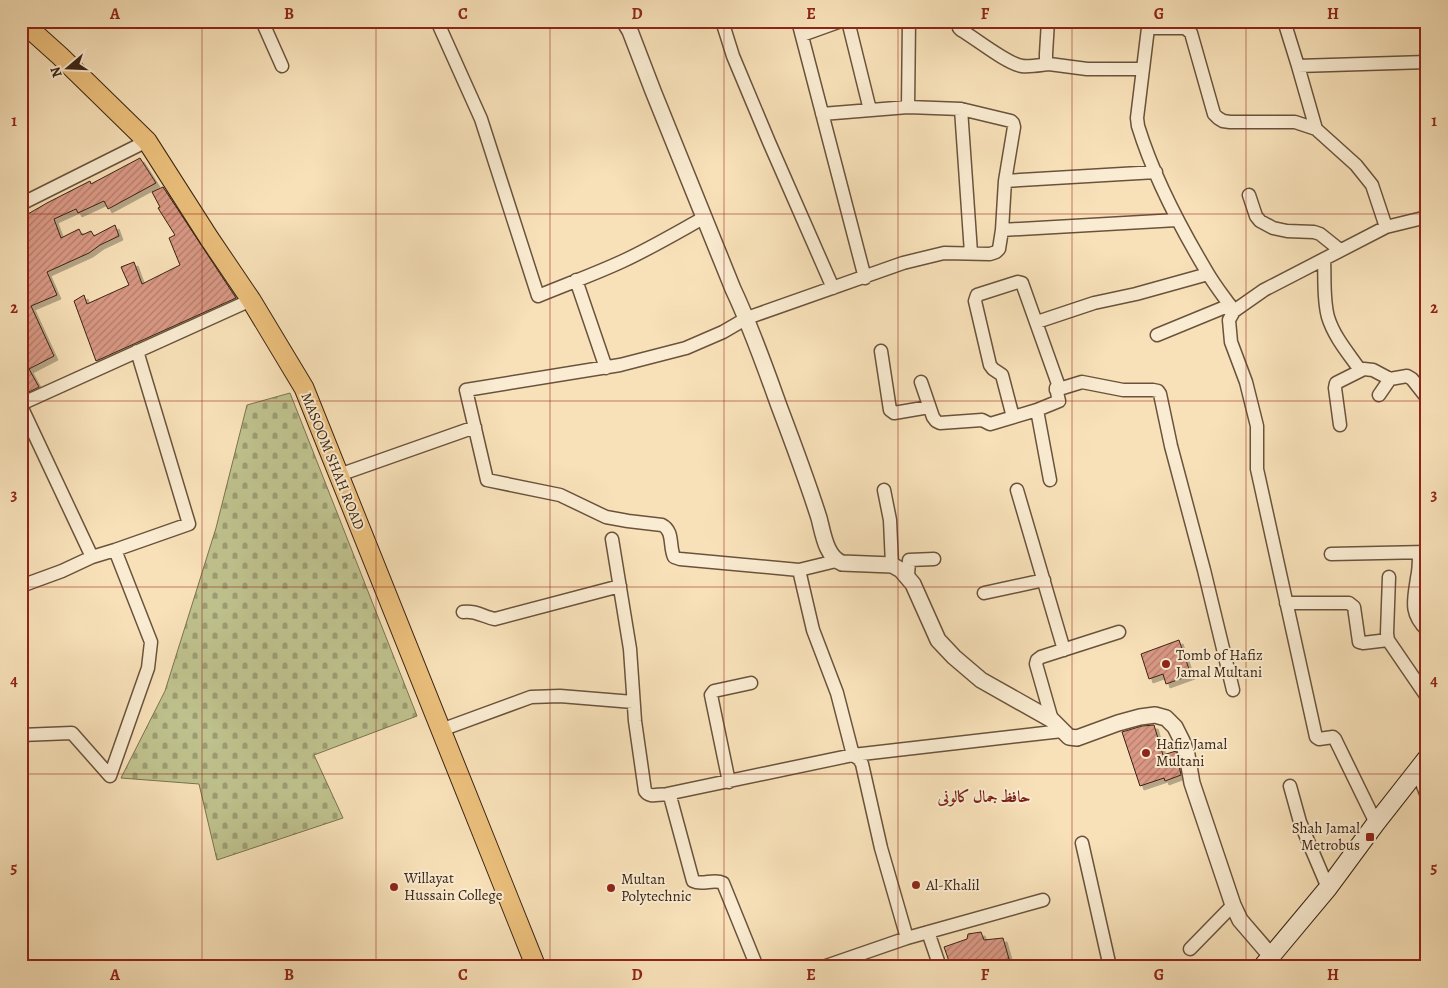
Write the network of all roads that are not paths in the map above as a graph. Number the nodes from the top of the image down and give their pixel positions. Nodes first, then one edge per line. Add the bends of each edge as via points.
1 (22, 21) edge
2 (262, 21) edge
3 (437, 21) edge
4 (624, 21) edge
5 (722, 21) edge
6 (798, 21) edge
7 (842, 21) edge
8 (848, 21) edge
9 (909, 21) edge
10 (960, 21) edge
11 (1048, 21) edge
12 (1284, 21) edge
13 (1422, 21) edge
14 (1427, 22) edge
15 (1148, 24) edge
16 (802, 35) junction
17 (1427, 62) edge
18 (1049, 64) junction
19 (282, 66) dead end
20 (1298, 66) junction
21 (1143, 69) junction
22 (908, 107) junction
23 (961, 109) junction
24 (870, 110) junction
25 (822, 114) junction
26 (1316, 129) junction
27 (147, 141) junction
28 (1156, 172) junction
29 (1005, 181) junction
30 (1249, 195) dead end
31 (21, 204) edge
32 (705, 217) junction
33 (1426, 219) edge
34 (1177, 220) junction
35 (1386, 227) junction
36 (1002, 230) junction
37 (1340, 250) junction
38 (971, 253) junction
39 (1324, 259) junction
40 (1208, 274) junction
41 (865, 278) junction
42 (576, 280) junction
43 (832, 288) junction
44 (251, 300) junction
45 (1232, 308) junction
46 (747, 318) junction
47 (1037, 322) junction
48 (1157, 334) dead end
49 (137, 351) junction
50 (881, 351) dead end
51 (606, 368) junction
52 (1360, 370) junction
53 (1390, 379) junction
54 (921, 382) dead end
55 (1056, 390) junction
56 (1379, 395) dead end
57 (1427, 398) edge
58 (21, 405) edge
59 (929, 407) junction
60 (1037, 410) junction
61 (1013, 417) junction
62 (1340, 425) dead end
63 (475, 427) junction
64 (339, 476) junction
65 (1050, 480) dead end
66 (884, 490) dead end
67 (1017, 490) dead end
68 (612, 539) dead end
69 (114, 550) junction
70 (1423, 553) edge
71 (1331, 554) dead end
72 (92, 557) junction
73 (934, 559) dead end
74 (836, 561) junction
75 (892, 565) junction
76 (799, 570) junction
77 (908, 576) junction
78 (1389, 577) dead end
79 (1044, 580) junction
80 (21, 586) edge
81 (620, 586) junction
82 (984, 593) dead end
83 (1286, 603) junction
84 (463, 612) dead end
85 (1427, 630) edge
86 (1120, 632) dead end
87 (1388, 640) junction
88 (1064, 650) junction
89 (751, 683) dead end
90 (1233, 690) dead end
91 (1427, 697) edge
92 (633, 702) junction
93 (1057, 726) junction
94 (441, 730) junction
95 (21, 735) edge
96 (853, 756) junction
97 (1422, 764) edge
98 (729, 782) junction
99 (1290, 786) dead end
100 (667, 794) junction
101 (1427, 796) edge
102 (1376, 823) junction
103 (1082, 843) dead end
104 (1328, 888) junction
105 (1043, 900) dead end
106 (1233, 906) junction
107 (928, 932) junction
108 (907, 938) junction
109 (1190, 949) dead end
110 (1266, 961) edge
111 (536, 967) edge
112 (756, 967) edge
113 (823, 967) edge
114 (940, 967) edge
115 (1110, 967) edge

1 - 27 main road, MASOOM SHAH ROAD
2 - 19 street
3 - 42 street via 481,119 538,296
4 - 32 street
5 - 43 street via 737,64
6 - 16 street
7 - 16 street
8 - 24 street
9 - 22 street
10 - 18 street via 961,30 1009,61 1021,66
11 - 18 street via 1046,60
12 - 20 street
13 - 14 street
15 - 21 street
15 - 26 street via 1185,28 1191,33 1218,118 1230,122 1295,122
16 - 25 street
17 - 20 street
18 - 21 street via 1087,69
20 - 26 street
21 - 28 street via 1138,126
22 - 23 street
22 - 24 street
23 - 29 street via 1013,123
23 - 38 street
24 - 25 street
25 - 41 street
26 - 35 street via 1356,165 1372,185
27 - 31 street
27 - 44 main road, MASOOM SHAH ROAD
28 - 29 street
28 - 34 street
29 - 36 street
30 - 37 street via 1260,221 1273,228 1320,234
32 - 42 street via 626,260
32 - 46 street
33 - 35 street
34 - 36 street
34 - 40 street
35 - 37 street
36 - 38 street via 996,252
37 - 39 street
38 - 41 street via 944,253 903,263
39 - 45 street
39 - 52 street via 1328,317 1334,332
40 - 45 street
40 - 47 street via 1094,303
41 - 43 street
42 - 51 street
43 - 46 street
44 - 49 street
44 - 64 main road, MASOOM SHAH ROAD via 304,388
45 - 48 street
45 - 83 street via 1228,320 1230,342 1246,382 1257,426 1258,469
46 - 51 street via 686,348
46 - 74 street via 812,495 827,547
47 - 55 street via 1058,384
47 - 61 street via 1022,283 985,292 975,298 990,365 1002,374
49 - 58 street
49 - 69 street via 189,524
50 - 59 street via 892,412
51 - 63 street via 466,390
52 - 53 street via 1374,370
52 - 62 street via 1335,384
53 - 56 street
53 - 57 street via 1407,376
54 - 59 street
55 - 60 street via 1059,401
55 - 90 street via 1082,382 1123,390 1153,390 1160,394
58 - 72 street
59 - 61 street via 940,423 982,420 990,424
60 - 61 street
60 - 65 street
63 - 64 street
63 - 76 street via 488,480 560,495 606,516 662,525 670,534 674,557 680,559
64 - 94 main road, MASOOM SHAH ROAD
66 - 75 street via 890,520
67 - 79 street
68 - 81 street
69 - 72 street
69 - 95 street via 151,642 148,668 110,776 72,733
70 - 71 street
70 - 85 street via 1413,601 1417,618
72 - 80 street
73 - 77 street via 909,560
74 - 75 street
74 - 76 street
75 - 77 street
76 - 96 street via 813,630 837,694
77 - 93 street via 938,640 954,657 981,680
78 - 87 street
79 - 82 street
79 - 88 street
81 - 84 street via 495,619 475,612
81 - 92 street via 630,649
83 - 87 street via 1352,604 1359,642
83 - 102 street via 1316,737 1335,738
86 - 88 street
87 - 91 street
88 - 93 street via 1041,657 1036,664
89 - 98 street via 712,692
92 - 94 street via 531,697
92 - 100 street via 645,792 650,795
93 - 96 street
93 - 106 street via 1069,737 1077,738 1118,723 1155,715 1166,718 1175,726 1187,755 1192,783
94 - 111 main road, MASOOM SHAH ROAD
96 - 98 street
96 - 108 street via 862,764 881,848
97 - 101 street
97 - 102 main road
98 - 100 street
99 - 104 street via 1300,822
100 - 112 street via 693,882 723,883
102 - 104 main road
103 - 115 street
104 - 110 main road
105 - 107 street
106 - 109 street
106 - 110 street
107 - 108 street
107 - 114 street
108 - 113 street

